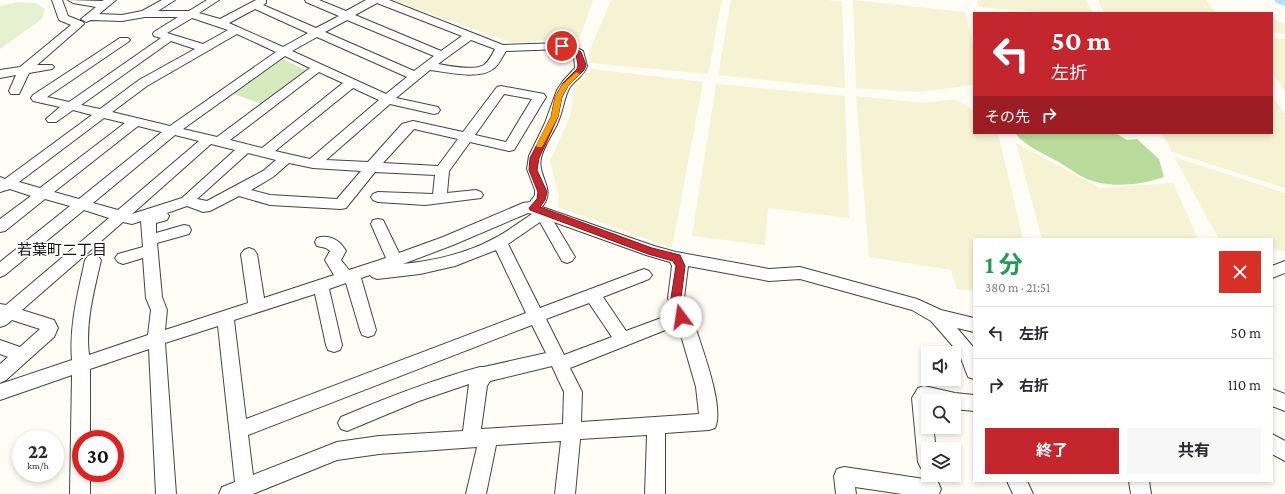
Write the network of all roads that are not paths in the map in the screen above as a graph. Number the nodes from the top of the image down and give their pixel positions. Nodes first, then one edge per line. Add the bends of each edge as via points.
1 (73, 0) edge
2 (170, 0) edge
3 (214, 0) edge
4 (310, 0) edge
5 (374, 0) edge
6 (380, 0) edge
7 (60, 1) edge
8 (108, 2) edge
9 (259, 3) edge
10 (145, 14) junction
11 (190, 14) junction
12 (345, 16) junction
13 (89, 17) junction
14 (221, 23) junction
15 (79, 24) junction
16 (236, 30) junction
17 (315, 33) junction
18 (470, 35) junction
19 (170, 38) junction
20 (124, 40) dead end
21 (204, 48) junction
22 (502, 48) junction
23 (283, 52) junction
24 (441, 55) junction
25 (428, 66) junction
26 (48, 67) dead end
27 (318, 68) junction
28 (24, 70) junction
29 (0, 74) edge
30 (415, 76) junction
31 (350, 83) junction
32 (15, 91) dead end
33 (387, 99) junction
34 (71, 105) junction
35 (434, 110) dead end
36 (103, 113) junction
37 (52, 119) dead end
38 (136, 122) junction
39 (173, 130) junction
40 (466, 137) junction
41 (214, 140) junction
42 (245, 148) junction
43 (265, 152) junction
44 (286, 158) junction
45 (313, 164) junction
46 (371, 168) junction
47 (442, 171) junction
48 (2, 185) edge
49 (238, 191) junction
50 (42, 194) junction
51 (476, 195) dead end
52 (378, 197) dead end
53 (440, 199) junction
54 (187, 201) junction
55 (82, 205) junction
56 (539, 210) junction
57 (171, 213) dead end
58 (120, 216) junction
59 (378, 224) dead end
60 (0, 227) edge
61 (184, 230) dead end
62 (322, 242) dead end
63 (500, 242) junction
64 (150, 245) junction
65 (249, 254) dead end
66 (567, 257) dead end
67 (123, 258) dead end
68 (676, 258) junction
69 (93, 260) dead end
70 (395, 261) junction
71 (1285, 267) edge
72 (0, 271) edge
73 (1273, 272) edge
74 (354, 275) junction
75 (644, 275) dead end
76 (321, 286) junction
77 (593, 295) junction
78 (257, 306) junction
79 (3, 314) edge
80 (536, 316) junction
81 (938, 316) junction
82 (225, 317) junction
83 (681, 317) junction
84 (973, 325) edge
85 (368, 330) dead end
86 (157, 338) junction
87 (623, 340) junction
88 (334, 345) dead end
89 (0, 347) edge
90 (18, 353) dead end
91 (559, 361) junction
92 (81, 365) junction
93 (973, 369) edge
94 (0, 375) edge
95 (484, 375) junction
96 (0, 392) edge
97 (1273, 397) edge
98 (1285, 402) edge
99 (973, 403) edge
100 (347, 423) dead end
101 (656, 425) junction
102 (240, 430) junction
103 (572, 430) junction
104 (479, 438) junction
105 (926, 442) edge
106 (1273, 444) edge
107 (1285, 452) edge
108 (1017, 482) edge
109 (1139, 482) edge
110 (931, 486) edge
111 (237, 491) edge
112 (80, 494) edge
113 (166, 494) edge
114 (476, 494) edge
115 (565, 494) edge
116 (655, 494) edge
117 (846, 494) edge
118 (1023, 494) edge
119 (1141, 494) edge

1 - 8 street
2 - 10 street
3 - 11 street
4 - 12 street
5 - 12 street
6 - 18 street
7 - 15 street via 63,18
8 - 13 street
9 - 14 street
9 - 17 street
10 - 11 street
10 - 13 street via 122,18
11 - 14 street
11 - 19 street via 158,34
12 - 17 street
12 - 24 street
13 - 15 street
14 - 16 street
15 - 28 street
16 - 21 street
16 - 23 street
17 - 23 street
17 - 30 street
18 - 22 street
18 - 24 street
19 - 21 street
19 - 34 street
20 - 34 street via 37,98
21 - 36 street via 143,83
22 - 25 street via 489,68 481,71
22 - 56 street via 562,46 579,53 582,65 581,70 565,85 559,97 555,117 534,158 533,170 543,192
23 - 27 street
23 - 39 street
24 - 25 street
25 - 30 street
26 - 28 street
27 - 31 street
27 - 41 street
28 - 29 street
28 - 32 street
30 - 33 street
31 - 33 street
31 - 43 street
33 - 35 street
33 - 45 street
34 - 36 street
34 - 37 street
36 - 38 street
36 - 48 street
38 - 39 street
38 - 50 street
39 - 41 street
39 - 55 street
40 - 40 street via 501,90 540,97 509,147
40 - 46 street via 413,125 407,127
40 - 47 street
41 - 42 street
41 - 58 street
42 - 43 street
42 - 54 street
43 - 44 street
44 - 45 street
44 - 49 street via 268,174
45 - 46 street
46 - 47 street
46 - 49 street via 341,204 270,200
47 - 53 street
48 - 50 street
49 - 54 street via 210,206 203,207
50 - 55 street
50 - 60 street
51 - 53 street
52 - 53 street
54 - 58 street via 132,219
55 - 58 street
55 - 72 street
56 - 63 street
56 - 66 street
56 - 68 street
56 - 70 street via 528,207
57 - 64 street via 148,220
58 - 79 street
59 - 70 street
61 - 64 street
62 - 74 street via 337,248 333,260 335,265
63 - 74 street via 455,260 420,268
63 - 80 street
64 - 67 street
64 - 86 street via 154,298 159,304
65 - 78 street
68 - 81 street via 769,275 800,273 917,305
68 - 83 street via 680,266 676,298
69 - 92 street via 81,318 78,345
70 - 74 street
71 - 73 street
74 - 76 street
74 - 85 street
75 - 77 street
76 - 78 street
76 - 88 street
77 - 80 street
77 - 87 street
78 - 82 street
79 - 94 street via 48,325 50,328
80 - 91 street
80 - 102 street
81 - 84 street
81 - 93 street via 966,349
82 - 86 street
82 - 102 street
83 - 87 street
83 - 101 street via 686,323 705,387 709,422
86 - 92 street
86 - 113 street
87 - 91 street
89 - 90 street
91 - 95 street
91 - 103 street via 573,392
92 - 96 street
92 - 112 street
95 - 100 street via 428,389
95 - 104 street via 478,385
97 - 98 street
99 - 105 street via 924,394 920,398
101 - 103 street
101 - 116 street
102 - 111 street
103 - 104 street
103 - 115 street
104 - 111 street via 379,444 337,451
104 - 114 street
106 - 107 street
108 - 118 street
109 - 119 street
110 - 117 street via 844,476

